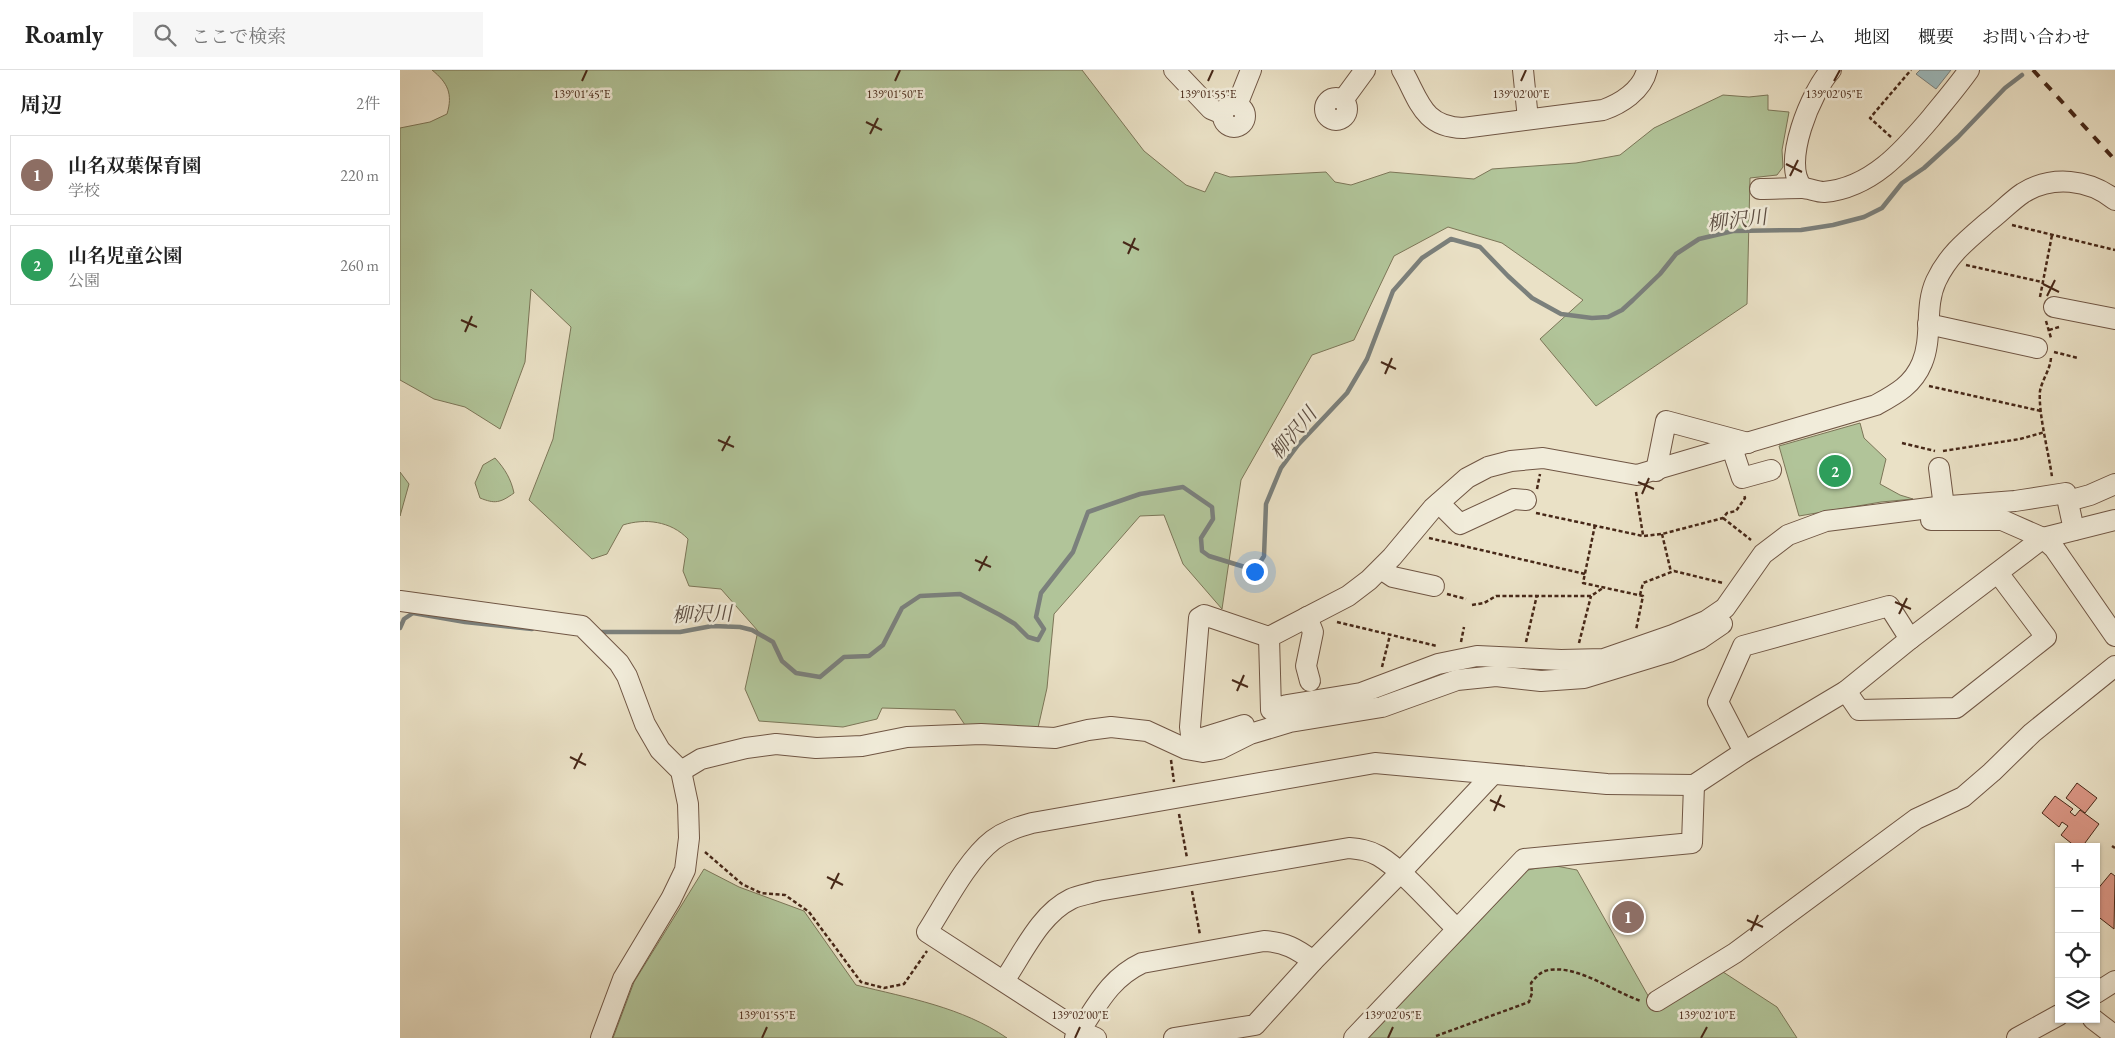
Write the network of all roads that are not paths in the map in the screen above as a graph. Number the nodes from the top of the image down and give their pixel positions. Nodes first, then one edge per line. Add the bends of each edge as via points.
1 (1174, 70) edge
2 (1251, 70) edge
3 (1365, 70) edge
4 (1402, 70) edge
5 (1523, 70) edge
6 (1647, 70) edge
7 (1831, 70) edge
8 (1978, 70) edge
9 (1963, 78) edge
10 (1343, 100) dead end
11 (1528, 119) junction
12 (1760, 188) dead end
13 (1803, 188) junction
14 (2115, 200) edge
15 (2054, 307) dead end
16 (2115, 319) edge
17 (1928, 324) junction
18 (2044, 350) road end
19 (1740, 446) junction
20 (1939, 468) dead end
21 (1771, 470) dead end
22 (1656, 471) junction
23 (2115, 484) edge
24 (2068, 501) junction
25 (1439, 503) junction
26 (1531, 503) road end
27 (1944, 507) junction
28 (2115, 520) edge
29 (1824, 528) junction
30 (2074, 530) junction
31 (2043, 538) junction
32 (1381, 569) junction
33 (1998, 573) junction
34 (1434, 586) dead end
35 (400, 601) edge
36 (1307, 617) junction
37 (2115, 636) edge
38 (1269, 637) junction
39 (1910, 639) junction
40 (2115, 666) edge
41 (1310, 681) dead end
42 (1846, 691) junction
43 (1271, 710) junction
44 (1744, 752) junction
45 (681, 771) junction
46 (1493, 774) junction
47 (1694, 785) junction
48 (1400, 873) junction
49 (1457, 929) junction
50 (1313, 961) junction
51 (1004, 981) junction
52 (2115, 981) edge
53 (2100, 990) edge
54 (1657, 1000) road end
55 (2055, 1017) edge
56 (2098, 1023) edge
57 (1258, 1031) edge
58 (1084, 1036) edge
59 (2115, 1036) edge
60 (601, 1038) edge
61 (1174, 1038) edge
62 (1354, 1038) edge
63 (2017, 1038) edge

1 - 2 street via 1211,109 1230,110
3 - 10 street
4 - 11 street via 1420,108 1441,124 1462,128
5 - 11 street
6 - 11 street via 1636,90 1619,104 1603,110
7 - 13 street via 1810,102 1800,133 1796,160 1798,180
8 - 9 street
9 - 13 street via 1905,149 1881,170 1851,185 1831,190 1815,192
12 - 13 street
14 - 17 street via 2097,189 2068,181 2041,184 2023,194 1958,248 1944,265 1930,300
15 - 16 street
17 - 18 street
17 - 19 street via 1923,362 1911,382 1895,395 1876,405
19 - 21 street via 1742,478
19 - 22 street
19 - 22 street via 1666,421
20 - 27 street
22 - 25 street via 1637,475 1543,458 1511,460 1467,478
23 - 24 street
24 - 27 street via 2066,493
24 - 30 street
25 - 26 street via 1460,524 1514,499
25 - 32 street
27 - 29 street
28 - 30 street
29 - 31 street via 1936,520 2002,520
29 - 43 street via 1788,535 1764,554 1725,608 1706,621 1604,659 1477,656 1438,664 1361,693
29 - 45 street via 1782,552 1764,570 1741,610 1700,639 1631,665 1584,678 1541,681 1496,676 1457,680 1382,707 1290,722 1250,734 1220,749 1203,752 1186,749 1147,731 1112,727 1055,738 981,734 907,737 862,746 816,748 776,744 701,759
30 - 31 street
31 - 33 street
31 - 37 street via 2054,548
32 - 34 street via 1394,577
32 - 36 street via 1348,596
33 - 39 street
33 - 42 street via 2046,637 1956,708 1858,710
35 - 45 street via 590,633 628,676 645,724 660,750
36 - 38 street
36 - 41 street via 1313,632 1306,666
38 - 43 street
38 - 43 street via 1204,615 1199,618 1191,734 1199,739 1217,735 1266,716
39 - 42 street
39 - 44 street via 1889,606 1743,646 1718,702
40 - 54 street via 2032,733 1963,796 1916,819 1734,953
42 - 44 street
44 - 47 street
45 - 60 street via 688,804 689,838 685,870 623,979
46 - 47 street via 1607,784
46 - 48 street
46 - 51 street via 1375,763 1032,823 1010,830 993,840 975,858 927,932
47 - 49 street via 1692,843 1524,859
48 - 49 street
48 - 50 street
48 - 51 street via 1378,856 1363,849 1349,848 1098,891 1057,908 1045,920
49 - 62 street
50 - 57 street
50 - 58 street via 1292,946 1264,941 1142,963 1126,970 1107,989
51 - 58 street
52 - 53 street
55 - 63 street
56 - 59 street
57 - 61 street

